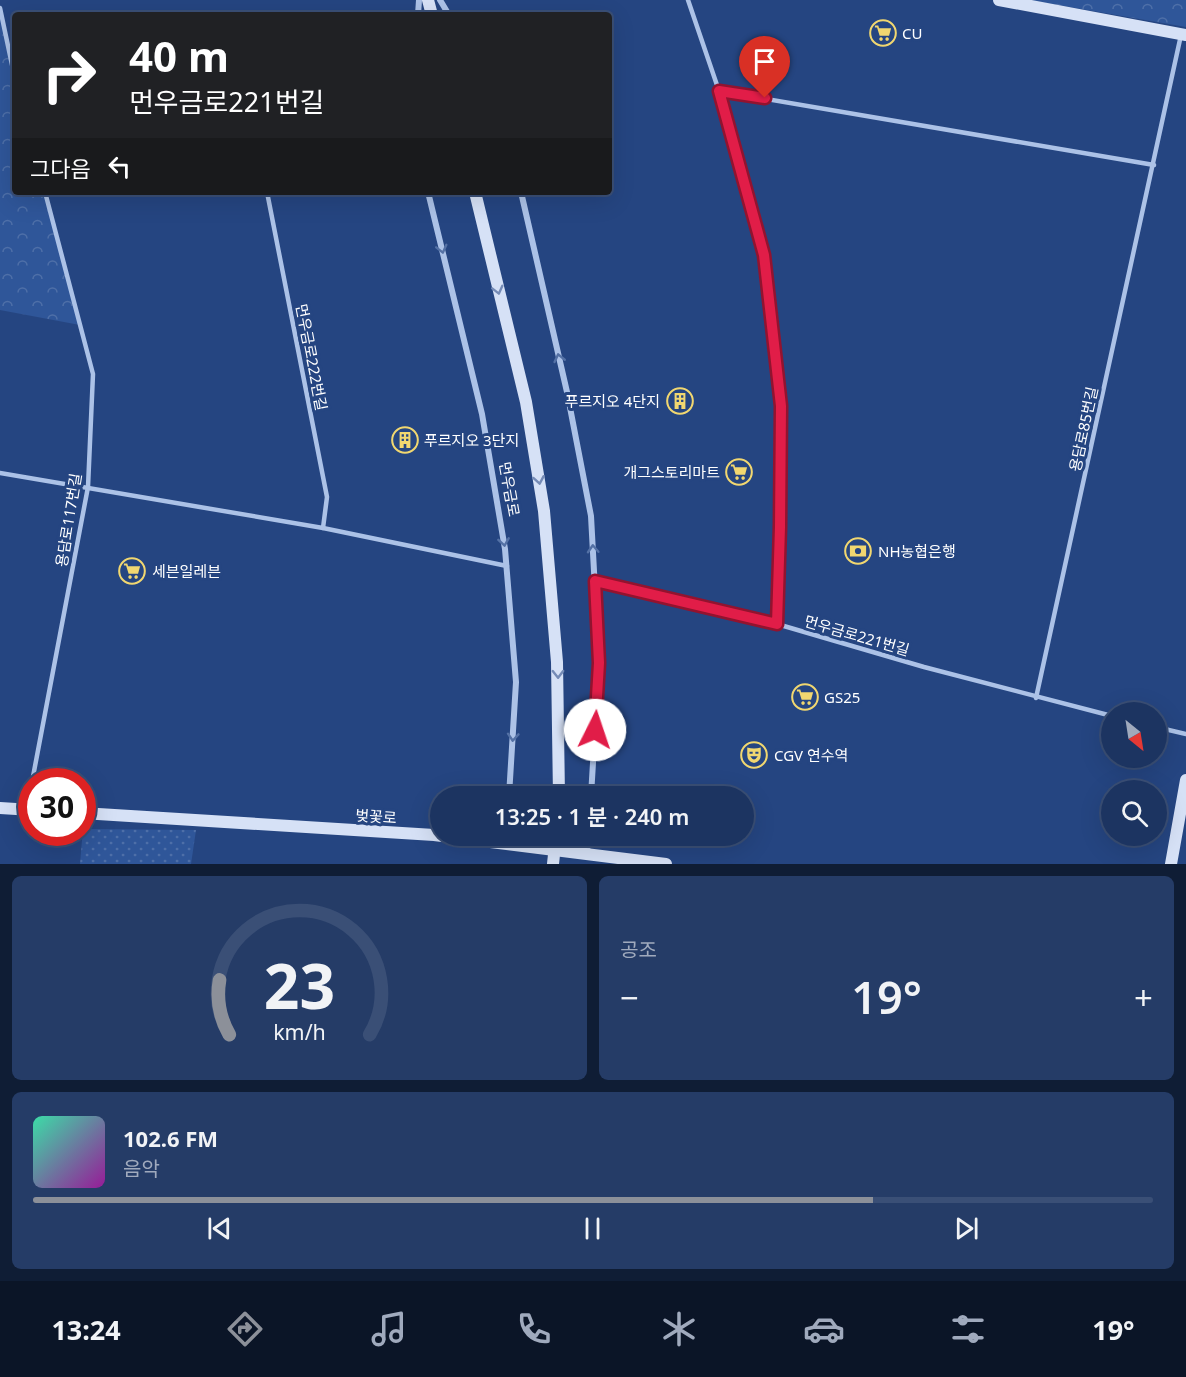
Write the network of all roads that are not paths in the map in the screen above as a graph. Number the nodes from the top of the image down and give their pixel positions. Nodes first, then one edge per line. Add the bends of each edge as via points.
1 (688, 0) edge
2 (999, 0) edge
3 (1044, 4) edge
4 (0, 8) edge
5 (1183, 35) edge
6 (8, 52) junction
7 (12, 52) edge
8 (12, 67) edge
9 (719, 91) junction
10 (1154, 165) junction
11 (46, 195) edge
12 (268, 195) edge
13 (429, 195) edge
14 (476, 195) edge
15 (522, 195) edge
16 (0, 473) edge
17 (88, 487) junction
18 (323, 528) junction
19 (507, 566) junction
20 (595, 581) junction
21 (777, 624) junction
22 (1036, 698) junction
23 (1101, 713) edge
24 (1167, 730) edge
25 (1186, 734) edge
26 (35, 768) edge
27 (1186, 780) edge
28 (510, 786) edge
29 (559, 786) edge
30 (592, 786) edge
31 (0, 808) edge
32 (18, 809) edge
33 (96, 814) edge
34 (430, 835) edge
35 (541, 846) edge
36 (555, 846) edge
37 (587, 846) edge
38 (587, 854) junction
39 (553, 864) edge
40 (666, 864) edge
41 (1171, 864) edge

1 - 9 lane
2 - 3 street
3 - 5 street
4 - 6 lane
5 - 10 lane, 용담로85번길
6 - 7 lane
6 - 8 lane
9 - 10 lane
9 - 21 lane via 764,255 781,406
10 - 22 lane, 용담로85번길
11 - 17 lane, 용담로117번길 via 93,374
12 - 18 lane, 먼우금로222번길 via 327,497
13 -> 19 street, 먼우금로 via 482,414
14 -> 29 street, 먼우금로 via 526,402 544,511 557,662
20 -> 15 street via 589,505
16 - 17 lane
17 - 18 lane
17 - 26 lane, 용담로117번길
18 - 19 lane
19 -> 28 street, 먼우금로 via 516,682
20 - 21 lane, 먼우금로221번길
20 - 30 street via 599,663
21 - 22 lane, 먼우금로221번길
22 - 23 lane, 먼우금로221번길
24 - 25 lane
27 - 41 street
31 - 32 street
33 - 34 street, 벚꽃로
35 - 38 street, 벚꽃로
36 - 39 street, bridge
37 - 38 street
38 - 40 street, 벚꽃로

